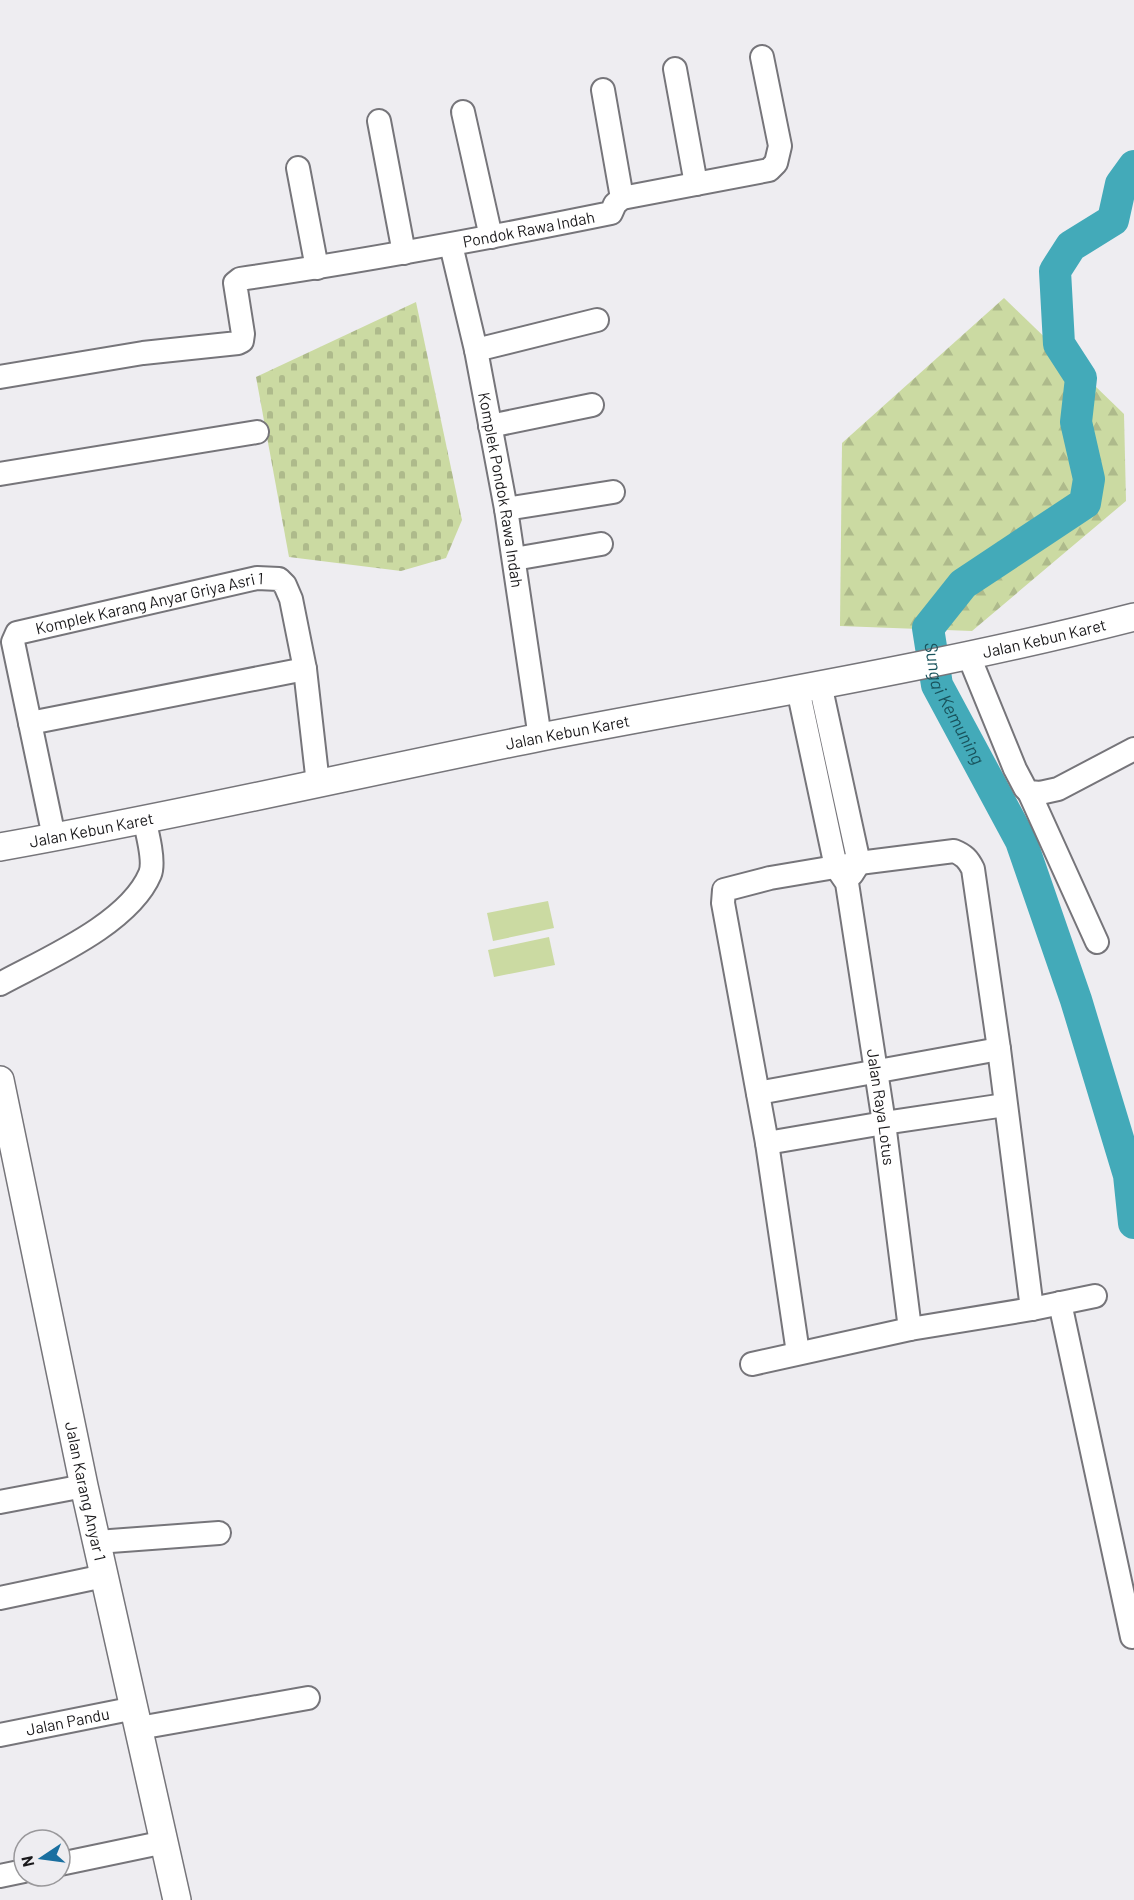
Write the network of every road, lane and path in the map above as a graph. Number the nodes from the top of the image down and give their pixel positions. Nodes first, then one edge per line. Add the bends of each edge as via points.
1 (762, 57) dead end
2 (675, 69) dead end
3 (603, 90) dead end
4 (463, 112) dead end
5 (379, 121) dead end
6 (298, 168) dead end
7 (696, 184) junction
8 (622, 198) junction
9 (491, 237) junction
10 (451, 244) junction
11 (404, 253) junction
12 (317, 268) junction
13 (597, 320) dead end
14 (476, 350) junction
15 (0, 377) edge
16 (592, 405) dead end
17 (490, 426) junction
18 (257, 432) dead end
19 (0, 474) edge
20 (613, 492) dead end
21 (506, 509) junction
22 (602, 544) dead end
23 (514, 559) junction
24 (1134, 617) edge
25 (960, 656) junction
26 (305, 669) junction
27 (809, 686) junction
28 (30, 723) junction
29 (540, 738) junction
30 (1134, 749) edge
31 (318, 784) junction
32 (1029, 792) junction
33 (144, 819) junction
34 (54, 837) junction
35 (0, 847) edge
36 (859, 863) junction
37 (841, 875) junction
38 (1097, 942) dead end
39 (0, 984) edge
40 (999, 1049) junction
41 (876, 1071) junction
42 (0, 1080) edge
43 (758, 1094) junction
44 (1005, 1105) junction
45 (884, 1123) junction
46 (767, 1143) junction
47 (1095, 1296) dead end
48 (1060, 1303) junction
49 (1032, 1309) junction
50 (910, 1329) junction
51 (798, 1353) junction
52 (752, 1364) dead end
53 (84, 1486) junction
54 (0, 1502) edge
55 (219, 1533) dead end
56 (97, 1542) junction
57 (104, 1576) junction
58 (0, 1598) edge
59 (1134, 1636) edge
60 (308, 1698) dead end
61 (137, 1718) junction
62 (0, 1735) edge
63 (165, 1842) junction
64 (72, 1861) edge
65 (177, 1900) edge

1 - 7 street, Pondok Rawa Indah via 780,146 776,163 769,170
2 - 7 street
3 - 8 street
4 - 9 street
5 - 11 street
6 - 12 street
7 - 8 street, Pondok Rawa Indah
8 - 9 street, Pondok Rawa Indah via 611,213
9 - 10 street, Pondok Rawa Indah
10 - 11 street, Pondok Rawa Indah
10 - 14 street, Komplek Pondok Rawa Indah
11 - 12 street, Pondok Rawa Indah
12 - 15 street, Pondok Rawa Indah via 240,279 235,283 243,334 238,343 144,353
13 - 14 street
14 - 17 street, Komplek Pondok Rawa Indah
16 - 17 street
17 - 21 street, Komplek Pondok Rawa Indah
18 - 19 street
20 - 21 street
21 - 23 street, Komplek Pondok Rawa Indah
22 - 23 street
23 - 29 street, Komplek Pondok Rawa Indah
24 - 25 main road, Jalan Kebun Karet
25 - 27 main road, Jalan Kebun Karet
25 - 32 street
26 - 28 street
26 - 28 street, Komplek Karang Anyar Griya Asri 1 via 285,585 279,579 257,578 17,633 13,642
26 - 31 street, Komplek Karang Anyar Griya Asri 1
27 - 29 main road, Jalan Kebun Karet
27 - 36 street
27 - 37 street, Jalan Raya Lotus
28 - 34 street, Komplek Karang Anyar Griya Asri 1
29 - 31 main road, Jalan Kebun Karet
30 - 32 street via 1058,789
31 - 33 main road, Jalan Kebun Karet
32 - 38 street
33 - 34 main road, Jalan Kebun Karet
33 - 39 street via 151,872 135,898 117,917
34 - 35 main road, Jalan Kebun Karet
36 - 37 street
36 - 40 street via 954,851 969,860
37 - 41 street, Jalan Raya Lotus
37 - 43 street via 770,878 724,890 728,934
40 - 41 street
40 - 44 street
41 - 43 street
41 - 45 street, Jalan Raya Lotus
42 - 53 main road, Jalan Karang Anyar 1
43 - 46 street
44 - 45 street
44 - 49 street
45 - 46 street
45 - 50 street, Jalan Raya Lotus
46 - 51 street
47 - 48 street
48 - 49 street
48 - 59 street
49 - 50 street
50 - 51 street
51 - 52 street
53 - 54 street
53 - 56 main road, Jalan Karang Anyar 1
55 - 56 street
56 - 57 main road, Jalan Karang Anyar 1
57 - 58 street
57 - 61 main road, Jalan Karang Anyar 1
60 - 61 street, Jalan Pandu
61 - 62 street, Jalan Pandu
61 - 63 main road, Jalan Karang Anyar 1
63 - 64 street
63 - 65 main road, Jalan Karang Anyar 1

